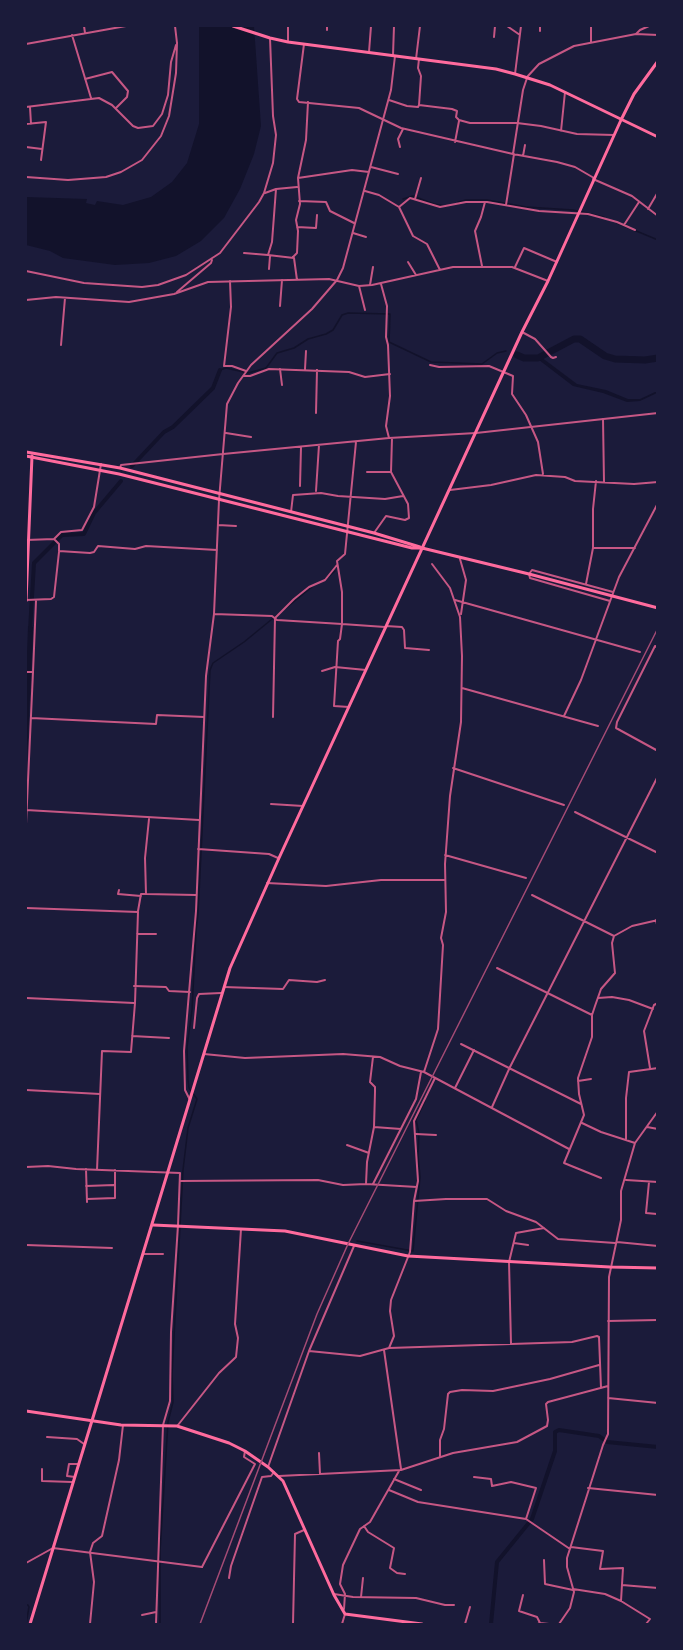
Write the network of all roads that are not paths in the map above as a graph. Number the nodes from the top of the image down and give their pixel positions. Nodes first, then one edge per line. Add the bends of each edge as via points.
1 (84, 26) edge
2 (126, 26) edge
3 (175, 26) edge
4 (233, 26) edge
5 (288, 26) edge
6 (371, 26) edge
7 (394, 26) edge
8 (420, 26) edge
9 (495, 26) edge
10 (502, 26) edge
11 (522, 26) edge
12 (540, 26) edge
13 (591, 26) edge
14 (649, 26) edge
15 (540, 31) dead end
16 (85, 33) junction
17 (636, 34) junction
18 (72, 35) junction
19 (520, 35) junction
20 (657, 35) edge
21 (494, 37) dead end
22 (270, 38) junction
23 (288, 42) junction
24 (591, 42) junction
25 (177, 43) junction
26 (26, 44) edge
27 (304, 44) junction
28 (369, 52) junction
29 (394, 56) junction
30 (417, 59) junction
31 (657, 62) edge
32 (515, 74) junction
33 (527, 77) junction
34 (85, 79) junction
35 (565, 92) junction
36 (91, 98) junction
37 (388, 100) junction
38 (308, 102) junction
39 (419, 105) junction
40 (30, 106) junction
41 (26, 107) edge
42 (115, 108) junction
43 (459, 120) junction
44 (621, 120) junction
45 (383, 121) junction
46 (517, 123) junction
47 (26, 124) edge
48 (31, 124) junction
49 (403, 129) junction
50 (561, 131) junction
51 (614, 135) junction
52 (657, 137) edge
53 (456, 142) junction
54 (525, 145) dead end
55 (26, 147) edge
56 (400, 147) dead end
57 (42, 149) junction
58 (513, 154) junction
59 (523, 156) junction
60 (41, 160) dead end
61 (371, 166) junction
62 (369, 172) junction
63 (398, 174) dead end
64 (26, 177) edge
65 (298, 178) junction
66 (421, 178) dead end
67 (593, 178) junction
68 (297, 187) junction
69 (276, 189) junction
70 (365, 191) junction
71 (657, 192) edge
72 (264, 193) junction
73 (415, 199) junction
74 (299, 201) junction
75 (485, 202) junction
76 (639, 202) junction
77 (506, 205) junction
78 (399, 207) junction
79 (648, 209) junction
80 (578, 213) junction
81 (317, 215) dead end
82 (657, 216) edge
83 (355, 223) junction
84 (624, 225) junction
85 (297, 227) junction
86 (635, 230) dead end
87 (353, 233) junction
88 (366, 237) dead end
89 (244, 253) dead end
90 (269, 255) junction
91 (293, 257) junction
92 (212, 260) junction
93 (408, 262) dead end
94 (557, 262) junction
95 (482, 266) junction
96 (373, 267) dead end
97 (515, 267) junction
98 (269, 268) dead end
99 (440, 270) junction
100 (26, 271) edge
101 (416, 275) junction
102 (282, 280) junction
103 (297, 280) junction
104 (336, 280) junction
105 (230, 281) junction
106 (548, 281) junction
107 (381, 283) junction
108 (370, 285) junction
109 (359, 286) junction
110 (174, 294) junction
111 (65, 298) junction
112 (26, 300) edge
113 (280, 306) dead end
114 (364, 310) dead end
115 (522, 332) junction
116 (61, 345) dead end
117 (306, 351) dead end
118 (556, 357) dead end
119 (430, 365) dead end
120 (280, 369) junction
121 (305, 370) junction
122 (317, 370) junction
123 (247, 371) junction
124 (503, 373) junction
125 (390, 374) junction
126 (243, 376) junction
127 (282, 386) dead end
128 (316, 413) dead end
129 (657, 413) edge
130 (603, 419) junction
131 (531, 427) junction
132 (226, 433) junction
133 (476, 433) junction
134 (251, 437) dead end
135 (390, 438) junction
136 (356, 442) junction
137 (319, 445) junction
138 (302, 447) junction
139 (26, 454) edge
140 (223, 454) junction
141 (32, 455) junction
142 (101, 464) junction
143 (120, 468) junction
144 (99, 470) junction
145 (26, 472) edge
146 (31, 472) junction
147 (367, 472) dead end
148 (391, 472) junction
149 (543, 474) junction
150 (596, 481) junction
151 (604, 482) junction
152 (657, 482) edge
153 (300, 486) dead end
154 (449, 489) junction
155 (316, 491) dead end
156 (219, 493) junction
157 (403, 496) junction
158 (349, 497) junction
159 (219, 500) junction
160 (657, 503) edge
161 (291, 512) junction
162 (218, 525) junction
163 (236, 526) dead end
164 (348, 526) junction
165 (348, 532) junction
166 (374, 533) junction
167 (27, 540) edge
168 (56, 540) junction
169 (422, 548) junction
170 (593, 548) junction
171 (635, 548) junction
172 (217, 550) junction
173 (59, 551) junction
174 (459, 557) junction
175 (432, 564) dead end
176 (337, 565) junction
177 (528, 574) junction
178 (586, 584) junction
179 (614, 592) junction
180 (454, 600) junction
181 (26, 601) edge
182 (36, 601) junction
183 (610, 601) junction
184 (464, 603) junction
185 (657, 608) edge
186 (214, 614) junction
187 (273, 617) junction
188 (460, 617) junction
189 (342, 624) junction
190 (386, 627) junction
191 (596, 639) junction
192 (657, 642) edge
193 (656, 647) edge
194 (429, 650) dead end
195 (640, 652) dead end
196 (335, 667) junction
197 (366, 670) junction
198 (322, 671) dead end
199 (26, 672) edge
200 (32, 672) junction
201 (461, 687) junction
202 (349, 707) junction
203 (564, 716) junction
204 (204, 717) junction
205 (273, 717) dead end
206 (31, 718) junction
207 (598, 726) dead end
208 (657, 751) edge
209 (453, 768) junction
210 (657, 776) edge
211 (271, 804) dead end
212 (564, 805) dead end
213 (303, 806) junction
214 (26, 810) edge
215 (575, 812) dead end
216 (150, 818) junction
217 (199, 820) junction
218 (26, 824) edge
219 (626, 837) junction
220 (198, 849) junction
221 (657, 853) edge
222 (445, 855) junction
223 (279, 858) junction
224 (526, 878) dead end
225 (445, 880) junction
226 (267, 883) junction
227 (119, 890) dead end
228 (146, 894) junction
229 (196, 895) junction
230 (532, 895) dead end
231 (141, 896) junction
232 (26, 908) edge
233 (138, 912) junction
234 (657, 920) edge
235 (584, 922) junction
236 (657, 929) edge
237 (137, 934) junction
238 (156, 934) dead end
239 (614, 936) junction
240 (496, 968) dead end
241 (325, 980) dead end
242 (134, 986) junction
243 (224, 987) junction
244 (189, 993) junction
245 (222, 993) junction
246 (548, 993) junction
247 (199, 994) junction
248 (26, 998) edge
249 (598, 998) junction
250 (135, 1003) junction
251 (657, 1003) edge
252 (653, 1009) junction
253 (592, 1015) junction
254 (194, 1028) dead end
255 (132, 1036) junction
256 (169, 1038) dead end
257 (461, 1044) dead end
258 (474, 1050) junction
259 (204, 1054) junction
260 (373, 1056) junction
261 (510, 1067) junction
262 (650, 1068) junction
263 (657, 1068) edge
264 (423, 1072) junction
265 (435, 1078) junction
266 (591, 1079) dead end
267 (578, 1081) junction
268 (455, 1088) junction
269 (26, 1090) edge
270 (100, 1094) junction
271 (190, 1098) junction
272 (581, 1104) junction
273 (492, 1107) junction
274 (657, 1111) edge
275 (582, 1123) junction
276 (374, 1127) junction
277 (647, 1127) junction
278 (401, 1129) junction
279 (657, 1129) edge
280 (416, 1134) junction
281 (436, 1135) dead end
282 (626, 1139) junction
283 (635, 1143) junction
284 (347, 1145) dead end
285 (569, 1149) junction
286 (369, 1153) junction
287 (26, 1167) edge
288 (86, 1169) junction
289 (97, 1170) junction
290 (115, 1170) junction
291 (167, 1172) junction
292 (601, 1178) dead end
293 (626, 1180) junction
294 (182, 1181) junction
295 (649, 1182) junction
296 (657, 1182) edge
297 (366, 1184) junction
298 (115, 1185) junction
299 (372, 1185) junction
300 (86, 1186) junction
301 (417, 1187) junction
302 (414, 1201) junction
303 (657, 1214) edge
304 (153, 1225) junction
305 (178, 1225) junction
306 (241, 1228) junction
307 (544, 1228) junction
308 (514, 1243) junction
309 (617, 1243) junction
310 (26, 1245) edge
311 (354, 1245) junction
312 (528, 1245) dead end
313 (657, 1246) edge
314 (112, 1248) dead end
315 (144, 1254) junction
316 (164, 1254) dead end
317 (408, 1256) junction
318 (509, 1262) junction
319 (610, 1268) junction
320 (657, 1268) edge
321 (657, 1320) edge
322 (608, 1321) junction
323 (511, 1344) junction
324 (389, 1348) junction
325 (384, 1350) junction
326 (309, 1352) junction
327 (599, 1365) junction
328 (608, 1386) junction
329 (601, 1388) junction
330 (608, 1398) junction
331 (657, 1403) edge
332 (26, 1411) edge
333 (92, 1420) junction
334 (123, 1425) junction
335 (166, 1426) junction
336 (177, 1426) junction
337 (47, 1437) dead end
338 (85, 1444) junction
339 (245, 1451) junction
340 (319, 1453) dead end
341 (440, 1456) junction
342 (78, 1464) junction
343 (268, 1467) junction
344 (42, 1470) dead end
345 (400, 1470) junction
346 (274, 1472) junction
347 (320, 1474) junction
348 (279, 1476) junction
349 (75, 1477) junction
350 (474, 1477) dead end
351 (394, 1479) junction
352 (73, 1482) junction
353 (588, 1488) junction
354 (388, 1490) junction
355 (421, 1490) dead end
356 (657, 1495) edge
357 (526, 1519) junction
358 (364, 1526) junction
359 (304, 1530) junction
360 (54, 1548) junction
361 (570, 1548) junction
362 (90, 1552) junction
363 (544, 1560) dead end
364 (160, 1561) junction
365 (26, 1563) edge
366 (405, 1574) dead end
367 (229, 1578) dead end
368 (363, 1578) dead end
369 (622, 1585) junction
370 (657, 1588) edge
371 (573, 1590) junction
372 (334, 1594) junction
373 (345, 1594) junction
374 (523, 1596) dead end
375 (361, 1597) junction
376 (621, 1601) junction
377 (454, 1605) dead end
378 (470, 1607) dead end
379 (156, 1612) junction
380 (344, 1613) junction
381 (142, 1615) dead end
382 (30, 1624) edge
383 (90, 1624) edge
384 (156, 1624) edge
385 (293, 1624) edge
386 (342, 1624) edge
387 (422, 1624) edge
388 (465, 1624) edge
389 (539, 1624) edge
390 (549, 1624) edge
391 (559, 1624) edge
392 (646, 1624) edge

1 - 16 street
2 - 16 street
3 - 25 street
4 - 22 main road
5 - 23 street
6 - 28 street
7 - 29 street
8 - 30 street
9 - 21 street
10 - 19 street
11 - 19 street
12 - 15 street
13 - 24 street
14 - 17 street
16 - 18 street
17 - 20 street
17 - 24 street
18 - 26 street
18 - 34 street
19 - 32 street
22 - 23 main road
22 - 72 street via 276,135
23 - 27 main road
24 - 33 street via 548,58
25 - 42 street via 168,96 153,126 133,126
25 - 64 street via 169,116 158,141 142,160 106,177
27 - 28 main road
27 - 38 street via 297,99
28 - 29 main road
29 - 30 main road
29 - 37 street
30 - 32 main road
30 - 39 street via 421,76
31 - 44 main road
32 - 33 main road
33 - 35 main road
33 - 46 street
34 - 36 street
34 - 42 street via 112,72 128,91
35 - 44 main road
35 - 50 street
36 - 40 street
36 - 42 street via 106,100
37 - 39 street
37 - 45 street
38 - 45 street via 359,108
38 - 65 street
39 - 43 street via 452,109 457,111
40 - 41 street
40 - 48 street
43 - 46 street
43 - 53 street
44 - 51 main road
44 - 52 main road
45 - 49 street
45 - 61 street
46 - 50 street
46 - 58 street
47 - 48 street
48 - 57 street via 46,122
49 - 53 street
49 - 56 street via 398,140
50 - 51 street
51 - 67 main road
53 - 58 street
54 - 59 street
55 - 57 street
57 - 60 street
58 - 59 street
58 - 77 street
59 - 67 street via 575,167
61 - 62 street
61 - 63 street
62 - 65 street via 352,170
62 - 70 street
65 - 68 street
66 - 73 street
67 - 76 street
67 - 80 main road
68 - 69 street
68 - 74 street
69 - 72 street
69 - 90 street
70 - 78 street
70 - 83 street
71 - 79 street
72 - 92 street via 234,237
73 - 75 street via 440,207
73 - 78 street via 406,199
74 - 83 street via 326,202 333,212
74 - 85 street
75 - 77 street
75 - 95 street via 475,237
76 - 79 street
76 - 84 street
77 - 80 street
78 - 99 street via 413,236 427,244
79 - 82 street
80 - 84 street
80 - 94 main road
81 - 85 street via 316,228
83 - 87 street
84 - 86 street
85 - 91 street via 297,253
87 - 88 street
87 - 104 street
89 - 90 street
90 - 91 street
90 - 98 street
91 - 103 street
92 - 100 street via 186,276 142,287 84,283
92 - 110 street
93 - 101 street
94 - 97 street via 524,248
94 - 106 main road
95 - 97 street
95 - 99 street
96 - 108 street
97 - 106 street
99 - 101 street
101 - 107 street
102 - 103 street
102 - 105 street
102 - 113 street
103 - 104 street
104 - 109 street
104 - 123 street via 312,309
105 - 110 street via 208,282
105 - 123 street via 224,366
106 - 115 main road
107 - 108 street
107 - 125 street via 387,306
108 - 109 street
109 - 114 street
110 - 111 street via 129,302
111 - 112 street
111 - 116 street
115 - 118 street
115 - 124 main road
117 - 121 street
119 - 124 street via 489,366
120 - 121 street
120 - 126 street
120 - 127 street
121 - 122 street
122 - 125 street via 365,377
122 - 128 street
123 - 126 street
124 - 131 street via 513,376 512,394
124 - 133 main road
125 - 135 street via 386,426
126 - 132 street via 227,404
129 - 130 street
130 - 131 street
130 - 151 street
131 - 133 street
131 - 149 street via 538,442
132 - 134 street
132 - 140 street
133 - 135 street
133 - 154 main road
135 - 136 street
135 - 148 street
136 - 137 street
136 - 158 street
137 - 138 street
137 - 155 street
138 - 140 street
138 - 153 street
139 - 141 main road
140 - 143 street
140 - 156 street
141 - 142 main road
141 - 144 main road
141 - 146 main road
142 - 143 main road
142 - 144 street
143 - 156 main road
144 - 159 main road
144 - 168 street via 94,507 82,530 61,532
145 - 146 street
146 - 167 main road
147 - 148 street
148 - 157 street
149 - 150 street
149 - 154 street
150 - 151 street
150 - 170 street
151 - 152 street
154 - 169 main road
156 - 159 street
156 - 161 main road
157 - 158 street
157 - 166 street via 409,518 386,516
158 - 161 street via 293,495
158 - 164 street
159 - 162 street
159 - 165 main road
160 - 171 street
161 - 164 main road
162 - 163 street
162 - 172 street
164 - 165 street
164 - 166 main road
165 - 169 main road
165 - 176 street via 345,554
166 - 169 main road
167 - 168 street
167 - 181 main road
168 - 173 street
169 - 174 main road
169 - 190 main road
170 - 171 street
170 - 178 street
171 - 179 street
172 - 173 street via 98,546 90,553
172 - 186 street
173 - 182 street via 56,594 51,599
174 - 177 main road
174 - 184 street via 466,580
175 - 180 street
176 - 187 street via 325,580 309,587
176 - 189 street
177 - 178 street via 532,570
177 - 183 street via 530,579
177 - 185 main road
178 - 179 street
179 - 183 street
180 - 184 street
180 - 188 street
181 - 182 street
182 - 200 street
183 - 191 street
184 - 188 street
184 - 191 street
186 - 187 street
186 - 204 street
187 - 189 street
187 - 205 street
188 - 201 street
189 - 190 street
189 - 196 street
190 - 194 street via 402,627 405,648
190 - 197 main road
191 - 195 street
191 - 203 street
192 - 193 street
193 - 208 street via 616,728
196 - 197 street
196 - 198 street
196 - 202 street via 334,706
197 - 202 main road
199 - 200 street
200 - 206 street
201 - 203 street
201 - 209 street via 461,722
202 - 213 main road
203 - 207 street
204 - 206 street via 157,715 156,724
204 - 217 street
206 - 214 street
209 - 212 street
209 - 222 street
210 - 219 street
211 - 213 street
213 - 223 main road
214 - 216 street
214 - 218 street
215 - 219 street
216 - 217 street
216 - 228 street
217 - 220 street
219 - 221 street
219 - 235 street
220 - 223 street
220 - 229 street
222 - 224 street
222 - 225 street
223 - 226 main road
225 - 226 street via 381,879 326,886
225 - 264 street via 438,1029
226 - 243 main road
227 - 231 street via 118,894
228 - 229 street
228 - 231 street
229 - 244 street
230 - 235 street
231 - 233 street
232 - 233 street
233 - 237 street
234 - 236 street
234 - 239 street via 632,926
235 - 239 street
235 - 246 street
237 - 238 street
237 - 242 street
239 - 249 street via 615,973
240 - 246 street
241 - 243 street via 289,980 282,989
242 - 244 street via 166,987 169,991
242 - 250 street
243 - 245 main road
244 - 247 street
244 - 271 street via 184,1065 185,1090
245 - 247 street
245 - 259 main road
246 - 253 street
246 - 261 street
247 - 254 street
248 - 250 street
249 - 252 street via 629,1000
249 - 253 street
250 - 255 street
251 - 252 street
252 - 262 street via 644,1036
253 - 267 street via 592,1036
255 - 256 street
255 - 270 street via 130,1052 102,1051
257 - 258 street
258 - 261 street
258 - 268 street
259 - 260 street via 245,1058
259 - 271 main road
260 - 264 street
260 - 276 street via 370,1082 375,1088
261 - 272 street
261 - 273 street
262 - 263 street
262 - 282 street via 628,1072
264 - 265 street
264 - 278 street via 416,1099
265 - 268 street
265 - 280 street via 414,1122
266 - 267 street
267 - 272 street
268 - 273 street
269 - 270 street
270 - 289 street
271 - 291 main road
272 - 275 street
273 - 285 street
274 - 277 street
275 - 282 street
275 - 285 street
276 - 278 street
276 - 286 street
277 - 279 street
277 - 283 street
278 - 299 street
280 - 281 street
280 - 301 street
282 - 283 street
283 - 293 street
284 - 286 street
285 - 292 street via 564,1163
286 - 297 street
287 - 288 street
288 - 289 street
288 - 300 street
289 - 290 street
290 - 291 street
290 - 298 street
291 - 294 street via 180,1173
291 - 304 main road
293 - 295 street
293 - 309 street
294 - 297 street via 306,1180
294 - 305 street
295 - 296 street
295 - 303 street via 646,1213
297 - 299 street
298 - 300 street
298 - 300 street via 115,1198 87,1200
299 - 301 street
301 - 302 street
302 - 307 street via 487,1199 497,1208
302 - 317 street
304 - 305 main road
304 - 315 main road
305 - 306 main road
305 - 335 street
306 - 311 main road via 296,1232
306 - 336 street via 236,1357
307 - 308 street via 516,1233
307 - 309 street via 558,1239
308 - 312 street
308 - 318 street
309 - 313 street
309 - 319 street
310 - 314 street
311 - 317 main road
311 - 326 street
315 - 316 street
315 - 333 main road
317 - 318 main road
317 - 324 street via 391,1300 394,1330
318 - 319 main road
318 - 323 street
319 - 320 main road
319 - 322 street
321 - 322 street
322 - 328 street
323 - 324 street
323 - 327 street via 572,1342 597,1336
324 - 325 street
325 - 326 street via 360,1356
325 - 345 street
326 - 343 street
327 - 329 street
327 - 341 street via 493,1391 450,1392
328 - 329 street
328 - 330 street
329 - 341 street via 548,1402 547,1426 517,1442
330 - 331 street
330 - 353 street via 608,1434
332 - 333 main road
333 - 334 main road
333 - 338 main road
334 - 335 main road
334 - 362 street via 102,1536
335 - 336 main road
335 - 364 street
336 - 339 main road
337 - 338 street via 77,1439
338 - 342 main road
339 - 343 main road
339 - 364 street via 244,1457 255,1464 201,1567
340 - 347 street
341 - 345 street
342 - 349 main road
342 - 349 street via 69,1464 67,1476
343 - 346 main road
344 - 352 street via 42,1481
345 - 347 street
345 - 351 street
346 - 348 main road
346 - 367 street via 262,1477
347 - 348 street
348 - 359 main road
349 - 352 main road
350 - 357 street via 491,1479 492,1486 511,1482 536,1488
351 - 354 street
351 - 355 street
352 - 360 main road
353 - 356 street
353 - 361 street
354 - 357 street via 418,1502
354 - 358 street
357 - 361 street
358 - 366 street via 394,1548 390,1568
358 - 373 street via 344,1565 340,1584
359 - 372 main road
359 - 385 street via 295,1534
360 - 362 street
360 - 365 street
360 - 382 main road
361 - 369 street via 603,1551 600,1569 623,1568
361 - 371 street via 567,1567
362 - 364 street
362 - 383 street via 94,1582
363 - 371 street via 545,1584
364 - 379 street
368 - 375 street
369 - 370 street
369 - 376 street
371 - 376 street via 605,1594
371 - 391 street via 570,1608
372 - 373 street
372 - 380 main road
373 - 375 street
373 - 380 street
374 - 389 street via 519,1611 537,1617
375 - 377 street via 416,1598
376 - 392 street via 650,1619
378 - 388 street
379 - 381 street
379 - 384 street
380 - 386 street
380 - 387 main road
389 - 390 street

